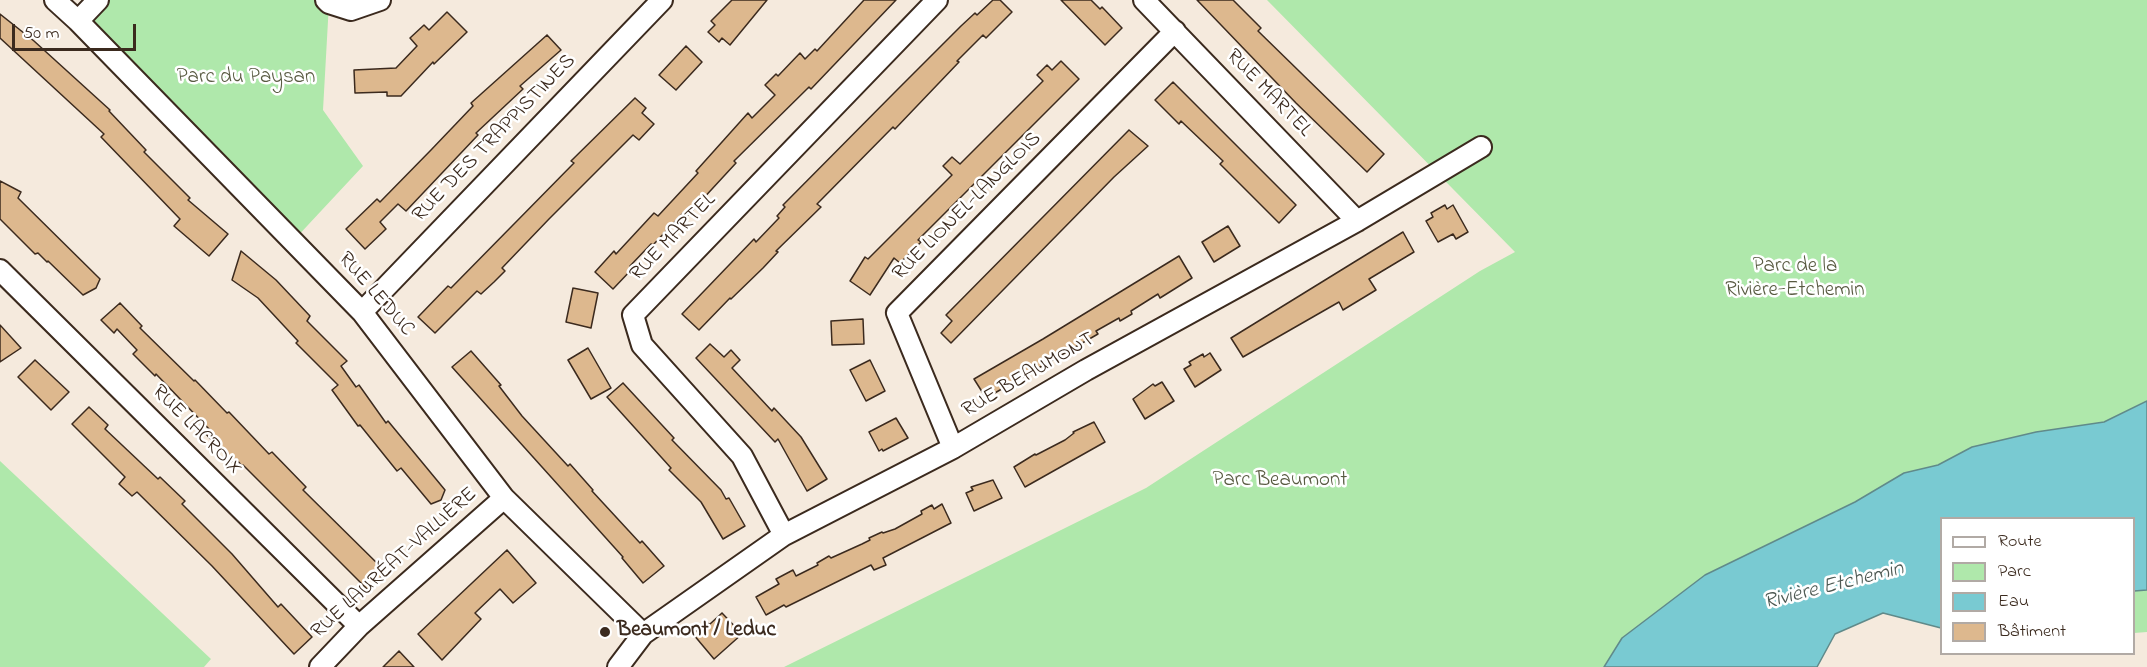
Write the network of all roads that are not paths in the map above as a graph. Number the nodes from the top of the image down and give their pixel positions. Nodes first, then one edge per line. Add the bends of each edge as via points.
1 (55, 0) edge
2 (98, 0) edge
3 (326, 0) edge
4 (380, 0) edge
5 (662, 0) edge
6 (937, 0) edge
7 (1144, 0) edge
8 (78, 21) junction
9 (1175, 31) junction
10 (1480, 147) dead end
11 (1357, 221) junction
12 (0, 270) edge
13 (362, 312) junction
14 (953, 448) junction
15 (504, 498) junction
16 (784, 535) junction
17 (359, 626) junction
18 (643, 634) junction
19 (320, 667) edge
20 (618, 667) edge

1 - 8 street, RUE LEDUC
2 - 8 street
3 - 4 street via 351,10
5 - 13 street, RUE DES TRAPPISTINES
6 - 16 street, RUE MARTEL via 633,315 642,345 742,456
7 - 9 street, RUE MARTEL
8 - 13 street, RUE LEDUC
9 - 11 street, RUE MARTEL
9 - 14 street, RUE LIONEL-LANGLOIS via 897,313
10 - 11 street, RUE BEAUMONT
11 - 14 street, RUE BEAUMONT
12 - 17 street, RUE LACROIX
13 - 15 street, RUE LEDUC
14 - 16 street, RUE BEAUMONT
15 - 17 street, RUE LAURÉAT-VALLIÈRE
15 - 18 street, RUE LEDUC
16 - 18 street, RUE BEAUMONT
17 - 19 street, RUE LAURÉAT-VALLIÈRE
18 - 20 street, RUE BEAUMONT

